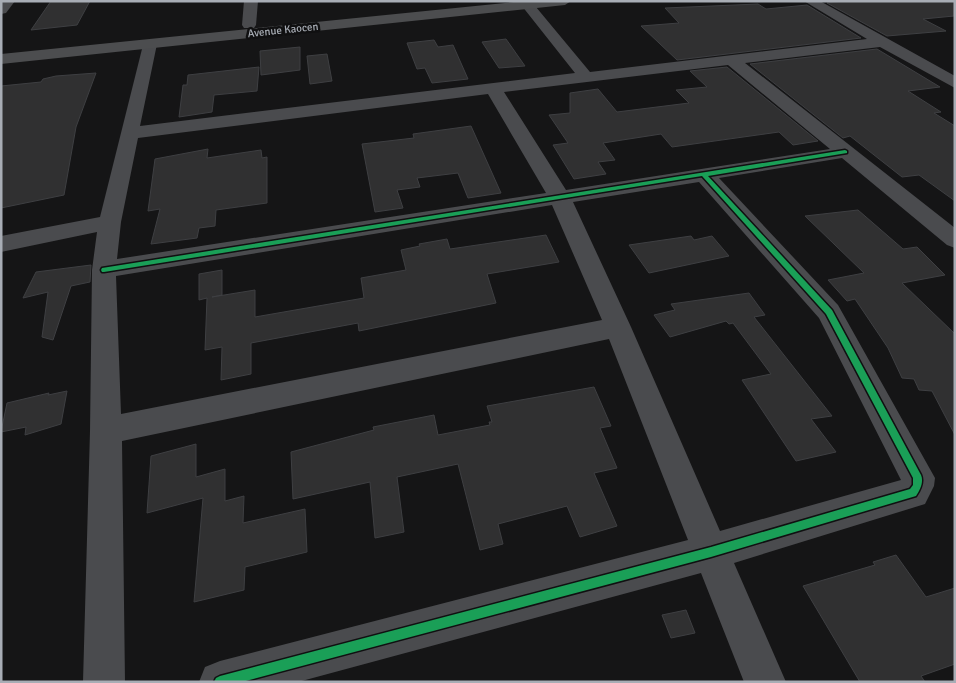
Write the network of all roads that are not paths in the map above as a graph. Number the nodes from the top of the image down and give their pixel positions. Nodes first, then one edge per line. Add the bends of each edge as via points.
1 (9, 1) edge
2 (251, 1) edge
3 (490, 1) edge
4 (565, 1) edge
5 (810, 1) edge
6 (525, 3) edge
7 (1, 10) edge
8 (250, 25) junction
9 (882, 42) junction
10 (149, 44) junction
11 (1, 50) edge
12 (1, 59) edge
13 (732, 60) junction
14 (586, 77) junction
15 (955, 83) edge
16 (493, 88) junction
17 (129, 133) junction
18 (846, 152) junction
19 (704, 175) junction
20 (559, 196) junction
21 (110, 222) junction
22 (955, 240) edge
23 (1, 244) edge
24 (104, 270) junction
25 (618, 327) junction
26 (106, 431) junction
27 (711, 552) junction
28 (104, 682) edge
29 (220, 682) edge
30 (765, 682) edge

1 - 7 street
2 - 8 street
3 - 8 highway, Avenue Kaocen
4 - 6 highway, Avenue Kaocen
5 - 9 street
6 - 10 highway, Avenue Kaocen
6 - 14 street
8 - 11 highway, Avenue Kaocen
9 - 13 street
9 - 15 street
10 - 12 highway, Avenue Kaocen
10 - 17 street
13 - 14 street
13 - 18 street
14 - 16 street
16 - 17 street
16 - 20 street
17 - 21 street
18 - 19 street
18 - 22 street
19 - 20 street
19 - 27 street via 829,312 918,478 913,493
20 - 24 street
20 - 25 street
21 - 23 street
21 - 24 street
24 - 26 street
25 - 26 street
25 - 27 street
26 - 28 street
27 - 29 street
27 - 30 street

